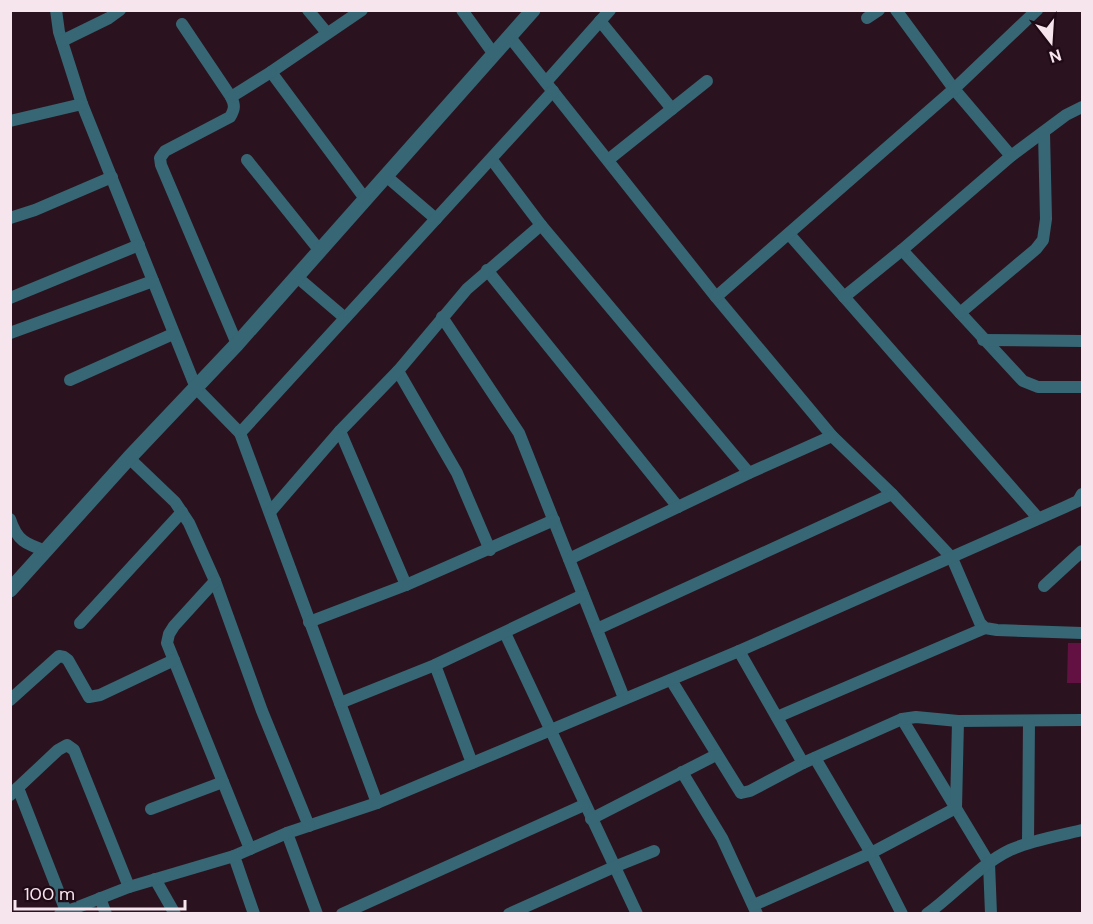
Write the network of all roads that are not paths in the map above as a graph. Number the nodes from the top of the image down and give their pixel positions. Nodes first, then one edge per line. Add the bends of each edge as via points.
1 (56, 10) edge
2 (120, 10) edge
3 (308, 10) edge
4 (362, 10) edge
5 (462, 10) edge
6 (533, 10) edge
7 (610, 10) edge
8 (879, 10) edge
9 (896, 10) edge
10 (1037, 10) edge
11 (867, 18) dead end
12 (600, 21) junction
13 (182, 24) dead end
14 (327, 33) junction
15 (509, 36) junction
16 (62, 41) junction
17 (493, 53) junction
18 (271, 72) junction
19 (707, 81) dead end
20 (550, 87) junction
21 (954, 89) junction
22 (231, 97) junction
23 (82, 104) junction
24 (1083, 107) edge
25 (672, 109) junction
26 (10, 121) edge
27 (1044, 133) junction
28 (1011, 156) junction
29 (247, 160) dead end
30 (492, 160) junction
31 (608, 160) junction
32 (386, 176) junction
33 (112, 177) junction
34 (366, 200) junction
35 (10, 218) edge
36 (436, 219) junction
37 (541, 225) junction
38 (789, 234) junction
39 (139, 245) junction
40 (902, 250) junction
41 (320, 251) junction
42 (487, 270) junction
43 (297, 277) junction
44 (153, 281) junction
45 (716, 297) junction
46 (844, 297) junction
47 (10, 298) edge
48 (960, 313) junction
49 (442, 317) junction
50 (345, 318) junction
51 (10, 333) edge
52 (173, 334) junction
53 (983, 340) junction
54 (1083, 341) edge
55 (237, 344) junction
56 (398, 371) junction
57 (70, 380) dead end
58 (1083, 387) edge
59 (196, 388) junction
60 (340, 431) junction
61 (240, 433) junction
62 (832, 436) junction
63 (129, 458) junction
64 (749, 473) junction
65 (892, 494) junction
66 (1081, 501) edge
67 (678, 507) junction
68 (182, 512) junction
69 (270, 512) junction
70 (1038, 518) junction
71 (10, 519) edge
72 (554, 520) junction
73 (490, 550) junction
74 (46, 551) junction
75 (1083, 551) edge
76 (952, 558) junction
77 (568, 559) junction
78 (215, 580) junction
79 (406, 585) junction
80 (1044, 586) dead end
81 (10, 590) edge
82 (583, 595) junction
83 (309, 622) junction
84 (80, 623) dead end
85 (985, 627) junction
86 (597, 629) junction
87 (505, 633) junction
88 (1083, 633) edge
89 (740, 651) junction
90 (174, 660) junction
91 (435, 666) junction
92 (671, 680) junction
93 (624, 698) junction
94 (10, 700) edge
95 (340, 703) junction
96 (777, 717) junction
97 (902, 720) junction
98 (1083, 720) edge
99 (958, 722) junction
100 (1029, 722) junction
101 (550, 730) junction
102 (716, 755) junction
103 (815, 758) junction
104 (472, 763) junction
105 (803, 763) junction
106 (682, 772) junction
107 (223, 782) junction
108 (14, 791) edge
109 (377, 803) junction
110 (584, 805) junction
111 (956, 808) junction
112 (151, 809) dead end
113 (591, 819) junction
114 (309, 826) junction
115 (1083, 830) edge
116 (287, 833) junction
117 (1028, 843) junction
118 (250, 849) junction
119 (654, 851) dead end
120 (871, 853) junction
121 (234, 856) junction
122 (988, 863) junction
123 (614, 867) junction
124 (155, 879) junction
125 (129, 887) junction
126 (100, 898) junction
127 (755, 909) edge
128 (63, 912) edge
129 (106, 914) edge
130 (176, 914) edge
131 (254, 914) edge
132 (317, 914) edge
133 (342, 914) edge
134 (509, 914) edge
135 (637, 914) edge
136 (903, 914) edge
137 (927, 914) edge
138 (991, 914) edge

1 - 16 street
2 - 16 street
3 - 14 street
4 - 14 street
5 - 17 street
6 - 15 street
7 - 12 street
8 - 11 street
9 - 21 street
10 - 21 street
12 - 20 street
12 - 25 street
13 - 22 street
14 - 18 street
15 - 17 street
15 - 20 street
16 - 23 street
17 - 32 street
18 - 22 street
18 - 34 street
19 - 25 street
20 - 30 street
20 - 31 street
21 - 28 street
21 - 38 street
22 - 55 street via 234,111 230,117 165,151 160,158
23 - 26 street
23 - 33 street
24 - 27 street
25 - 31 street
27 - 28 street
27 - 48 street via 1043,240
28 - 40 street
29 - 41 street
30 - 36 street
30 - 37 street
31 - 45 street
32 - 34 street
32 - 36 street
33 - 35 street
33 - 39 street
34 - 41 street
36 - 50 street
37 - 42 street
37 - 64 street
38 - 45 street
38 - 46 street
39 - 44 street
39 - 47 street
40 - 46 street
40 - 48 street
41 - 43 street
42 - 49 street
42 - 67 street
43 - 50 street
43 - 55 street
44 - 51 street
44 - 52 street
45 - 62 street
46 - 70 street
48 - 53 street
49 - 56 street
49 - 72 street via 519,433
50 - 61 street
52 - 57 street
52 - 59 street
53 - 54 street
53 - 58 street via 1016,376 1029,384
55 - 59 street
56 - 60 street
56 - 73 street via 457,473
59 - 61 street
59 - 63 street
60 - 69 street
60 - 79 street
61 - 69 street
62 - 64 street
62 - 65 street
63 - 68 street
63 - 74 street
64 - 67 street
65 - 76 street
65 - 86 street
66 - 70 street
67 - 77 street
68 - 78 street
68 - 84 street
69 - 83 street
70 - 76 street
71 - 74 street via 24,543
72 - 73 street
72 - 77 street
73 - 79 street
74 - 81 street
75 - 80 street
76 - 85 street via 976,616
76 - 89 street
77 - 82 street
78 - 90 street via 169,634 167,643
78 - 114 street
79 - 83 street
82 - 86 street
82 - 87 street
83 - 95 street
85 - 88 street
85 - 96 street
86 - 93 street
87 - 91 street
87 - 101 street
89 - 92 street
89 - 96 street
90 - 94 street via 89,697 68,660 59,656
90 - 107 street
91 - 95 street
91 - 104 street
92 - 93 street
92 - 102 street
93 - 101 street
95 - 109 street
96 - 105 street
97 - 99 street via 916,717
97 - 103 street
97 - 111 street
98 - 100 street
99 - 100 street
99 - 111 street
100 - 117 street
101 - 104 street
101 - 110 street
102 - 105 street via 741,793
102 - 106 street
103 - 105 street
103 - 120 street
104 - 109 street
106 - 113 street
106 - 127 street via 722,838
107 - 112 street
107 - 118 street
108 - 125 street via 58,750 67,745 74,750
108 - 128 street
109 - 114 street
110 - 113 street
110 - 133 street
111 - 120 street
111 - 122 street
113 - 123 street
114 - 116 street
115 - 117 street
116 - 118 street
116 - 132 street
117 - 122 street
118 - 121 street
119 - 123 street
120 - 127 street
120 - 136 street
121 - 124 street
121 - 131 street
122 - 137 street
122 - 138 street
123 - 134 street
123 - 135 street
124 - 125 street
124 - 130 street
125 - 126 street
126 - 128 street
126 - 129 street

